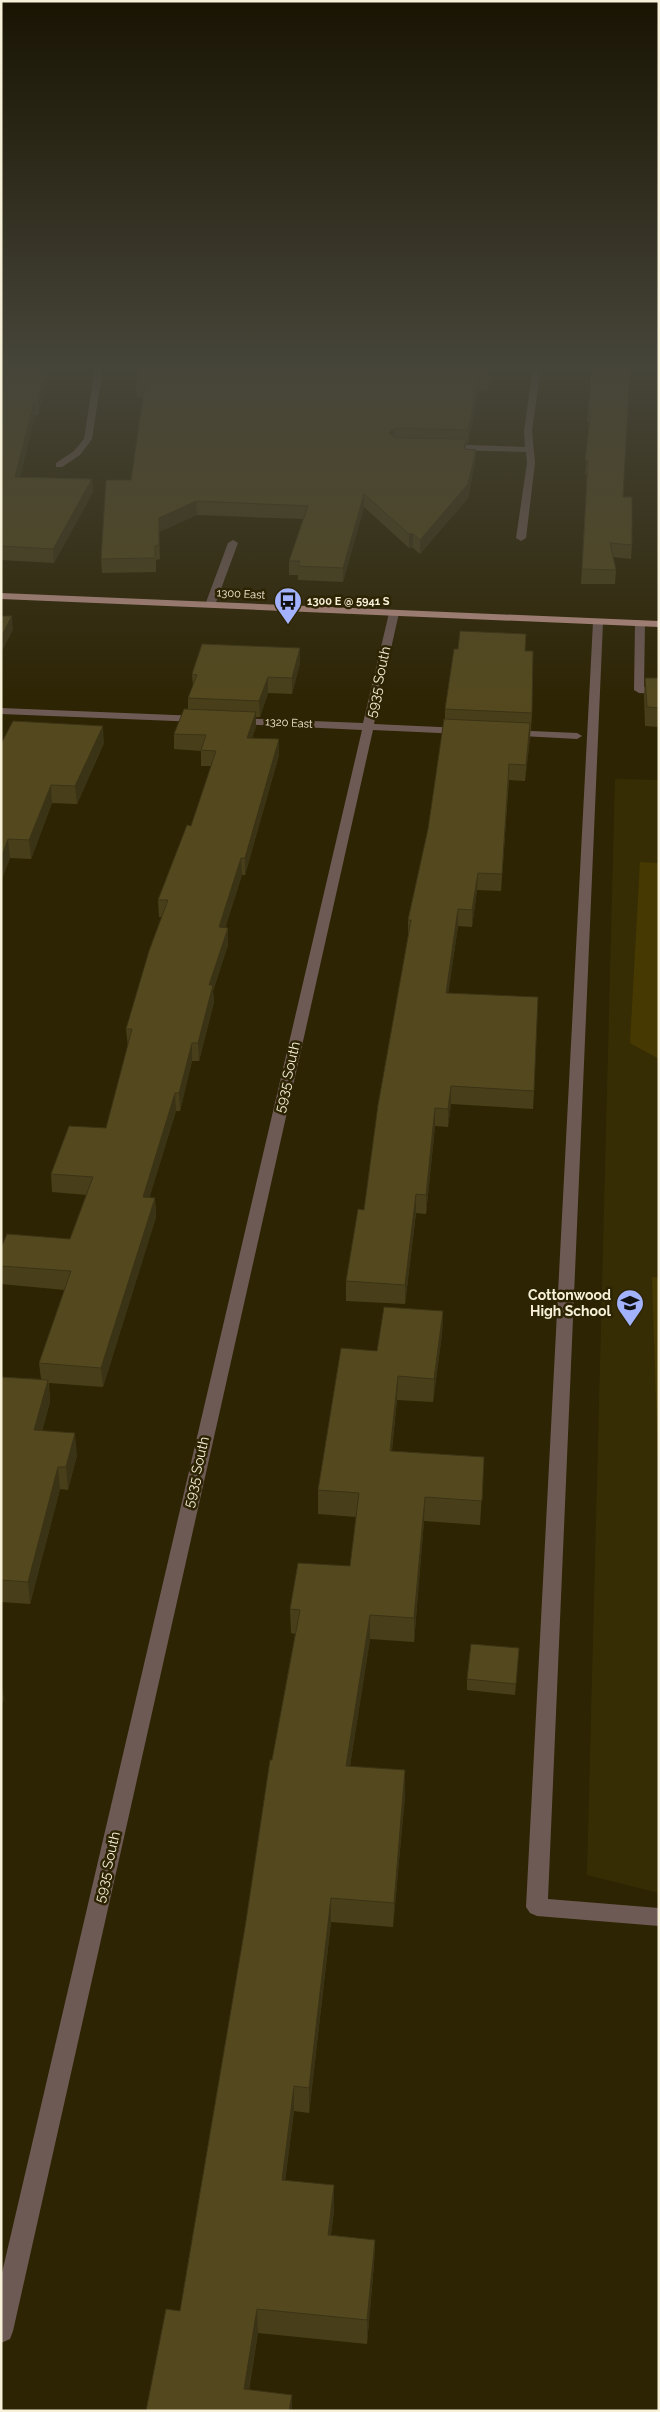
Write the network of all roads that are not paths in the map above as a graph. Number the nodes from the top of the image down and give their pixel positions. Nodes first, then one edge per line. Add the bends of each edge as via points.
1 (529, 480) edge
2 (521, 538) dead end
3 (233, 543) dead end
4 (1, 596) edge
5 (210, 605) junction
6 (394, 613) junction
7 (598, 622) junction
8 (640, 624) junction
9 (659, 624) edge
10 (659, 691) edge
11 (1, 711) edge
12 (369, 727) junction
13 (471, 731) edge
14 (500, 732) edge
15 (578, 736) dead end
16 (659, 1917) edge
17 (1, 2331) edge

1 - 2 street
3 - 5 street
4 - 5 main road, 1300 East
5 - 6 main road, 1300 East
6 - 7 main road, 1300 East
6 - 12 street, 5935 South
7 - 8 main road, 1300 East
7 - 16 street via 537,1907
8 - 9 main road, 1300 East
8 - 10 street via 639,690
11 - 12 street, 1320 East
12 - 13 street, 1320 East
12 - 17 street, 5935 South via 262,1181
14 - 15 street

